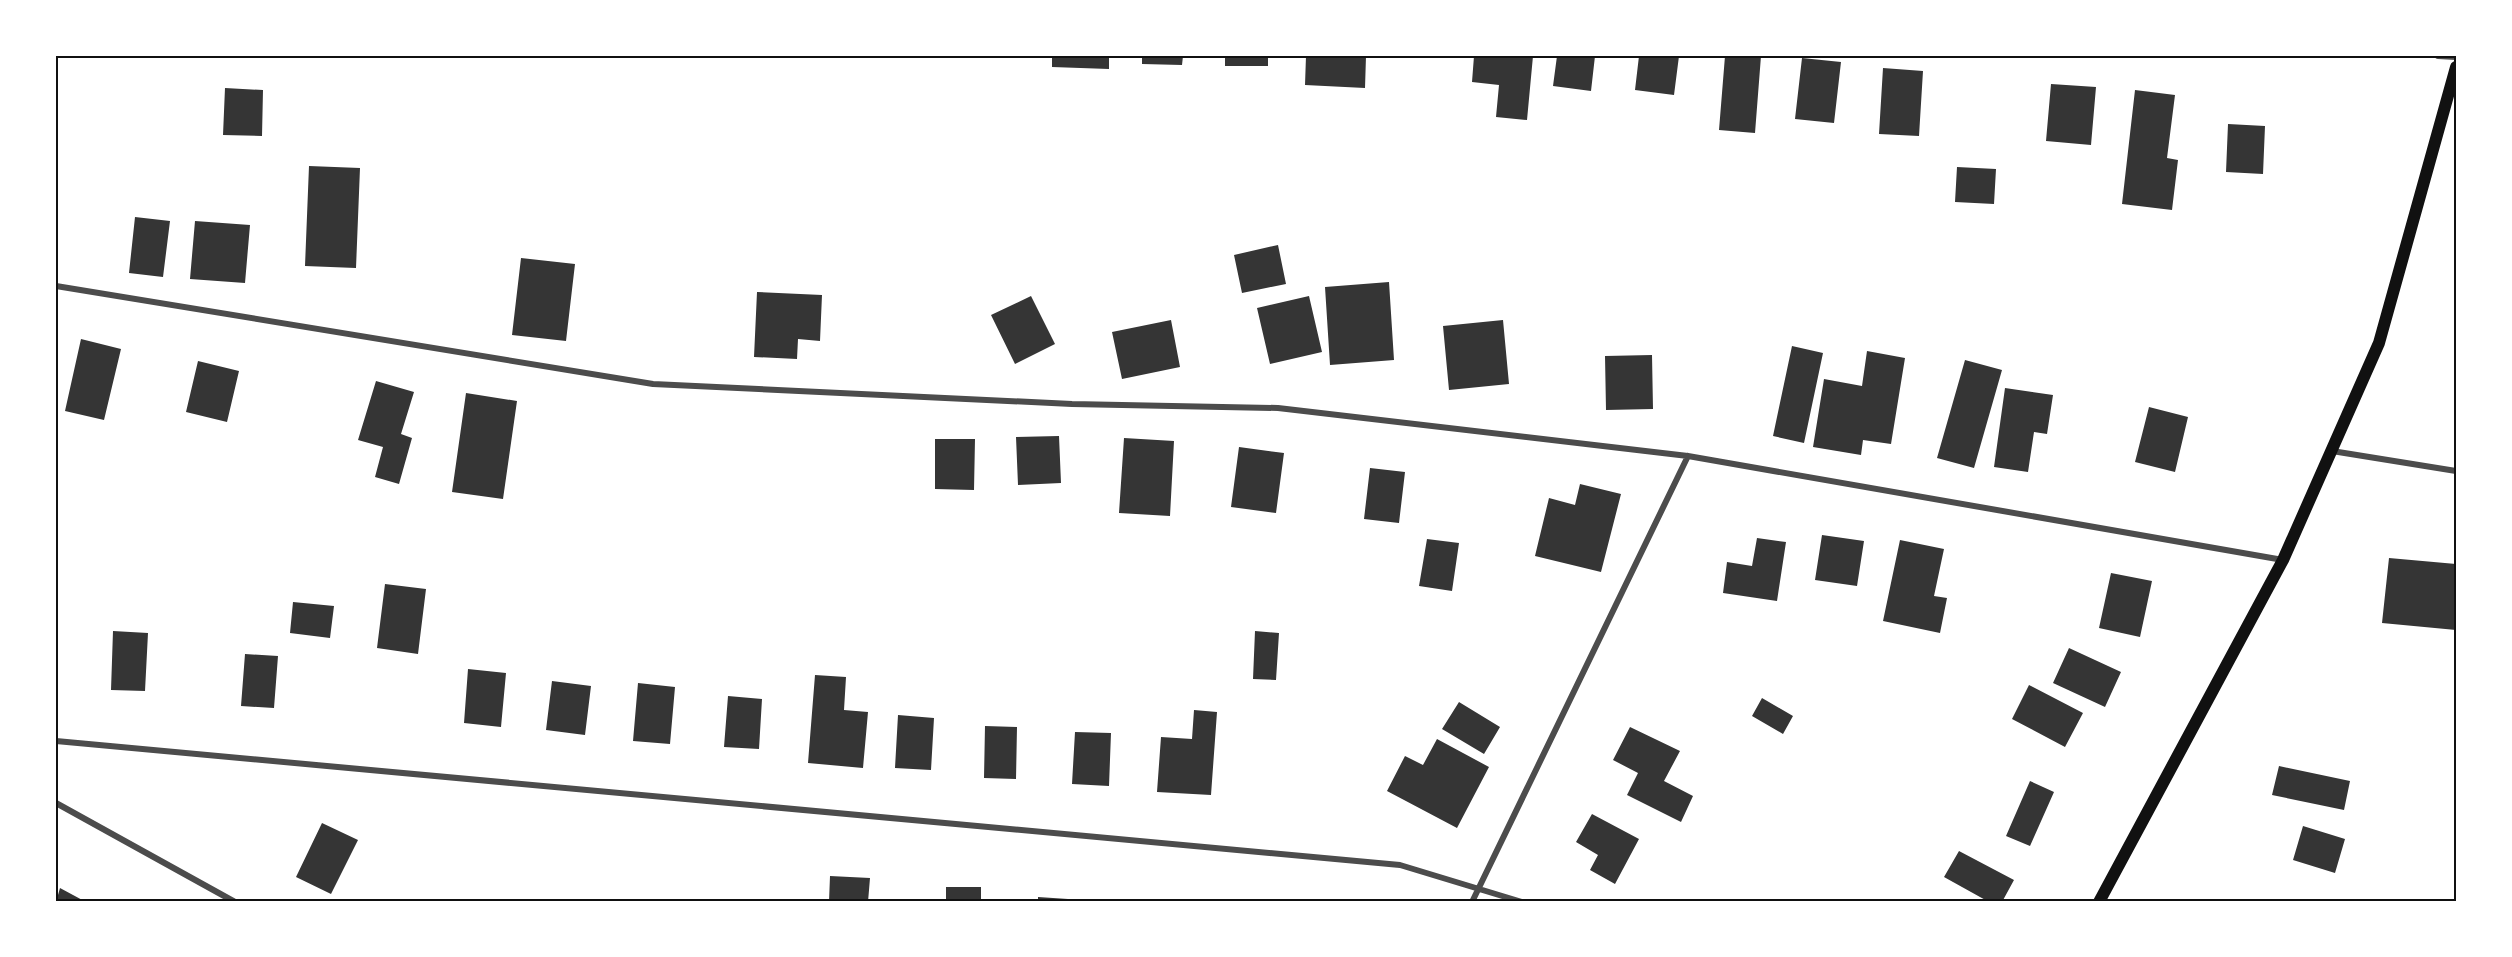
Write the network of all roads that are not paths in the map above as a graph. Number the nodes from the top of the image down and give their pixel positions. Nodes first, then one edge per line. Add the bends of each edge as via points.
1 (2438, 56) edge
2 (2457, 57) edge
3 (2457, 67) edge
4 (56, 286) edge
5 (2331, 451) junction
6 (1688, 456) junction
7 (2457, 471) edge
8 (2283, 560) junction
9 (56, 741) edge
10 (56, 803) edge
11 (1479, 886) junction
12 (235, 902) edge
13 (1472, 902) edge
14 (1522, 902) edge
15 (2099, 902) edge

1 - 2 street
3 - 5 main road via 2379,343
4 - 6 street via 653,384 1072,404 1278,408
5 - 7 street
5 - 8 main road
6 - 8 street
6 - 11 street
8 - 15 main road
9 - 11 street via 1400,865
10 - 12 street
11 - 13 street
11 - 14 street

